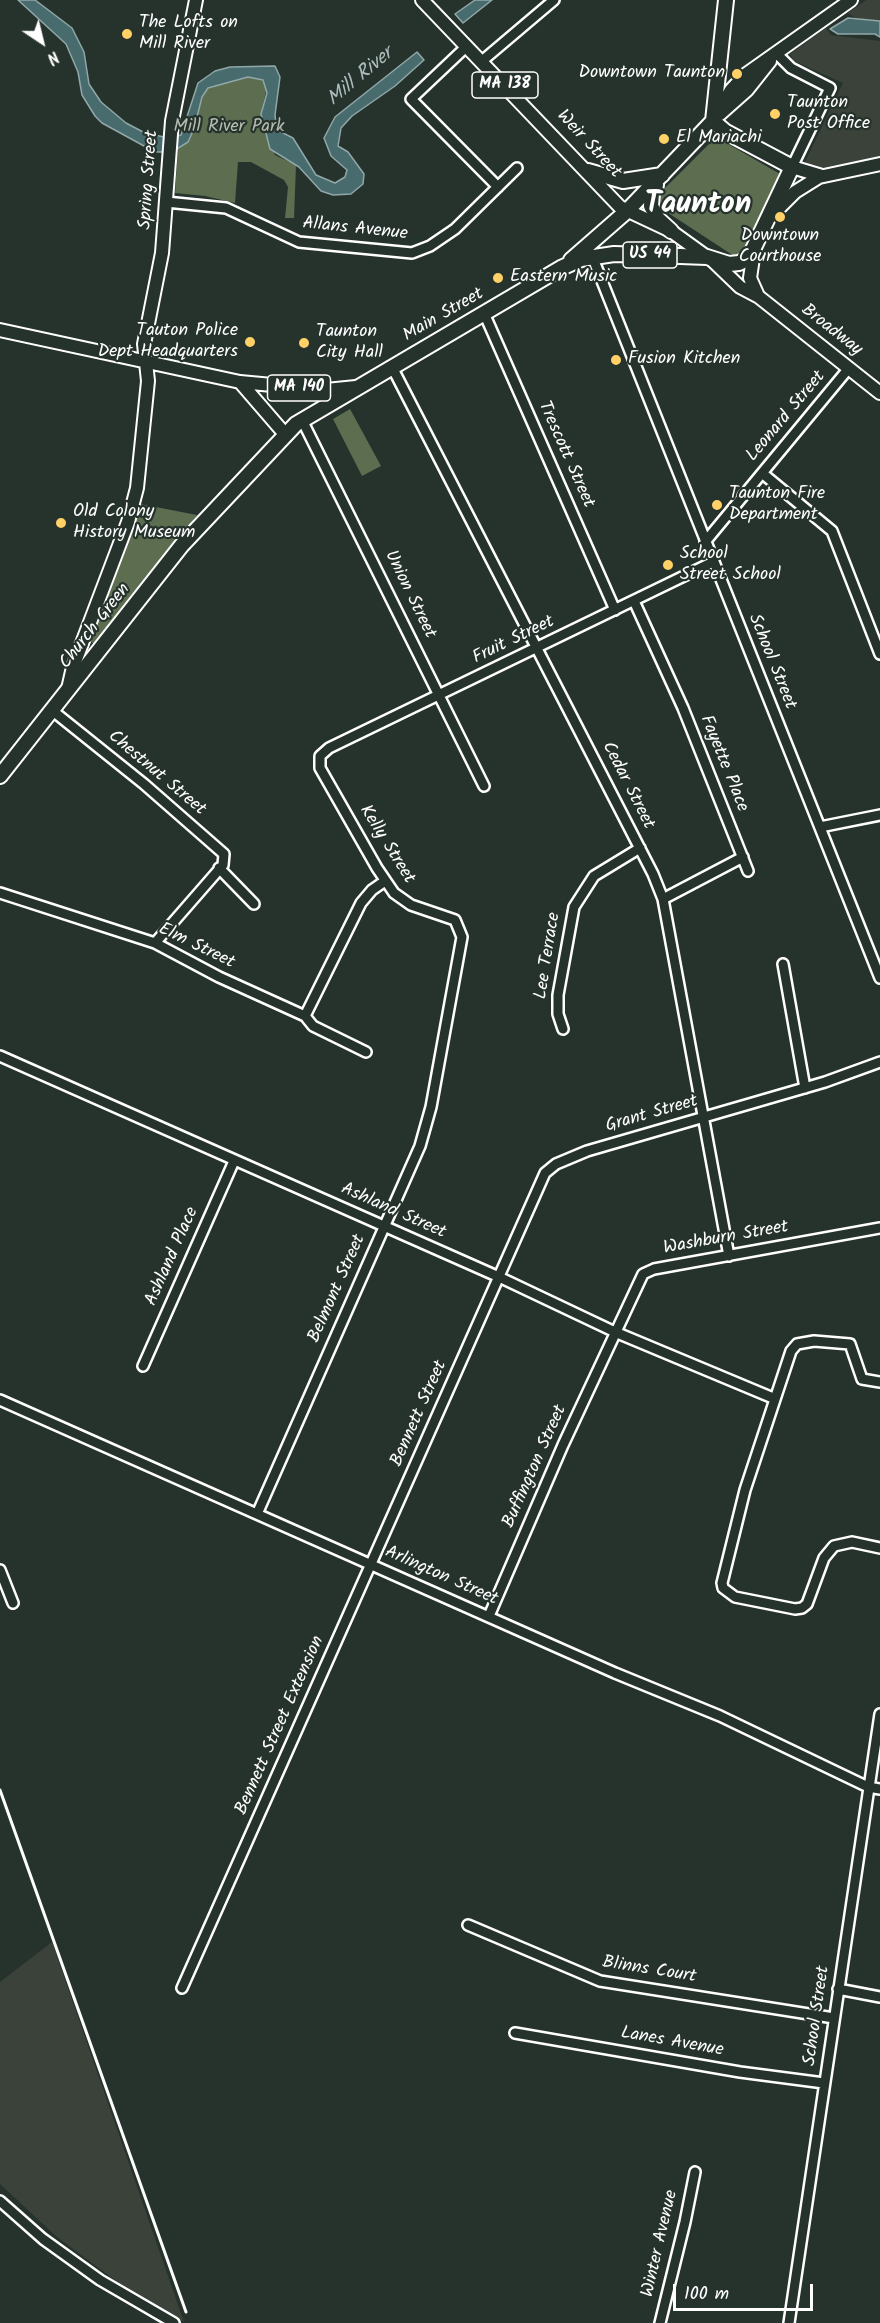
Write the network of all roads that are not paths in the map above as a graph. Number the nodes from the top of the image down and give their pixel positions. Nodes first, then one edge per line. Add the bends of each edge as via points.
1 (195, 0) edge
2 (422, 0) edge
3 (554, 0) edge
4 (726, 0) edge
5 (851, 0) edge
6 (467, 46) junction
7 (776, 53) junction
8 (482, 61) junction
9 (713, 121) junction
10 (880, 164) edge
11 (792, 167) junction
12 (517, 168) dead end
13 (588, 171) junction
14 (662, 176) junction
15 (823, 176) junction
16 (498, 187) junction
17 (165, 202) junction
18 (627, 211) junction
19 (767, 221) junction
20 (609, 227) junction
21 (671, 231) junction
22 (754, 251) junction
23 (592, 256) junction
24 (710, 259) junction
25 (561, 268) junction
26 (759, 297) junction
27 (484, 313) junction
28 (0, 330) edge
29 (146, 362) junction
30 (392, 367) junction
31 (849, 368) junction
32 (240, 382) junction
33 (281, 386) junction
34 (359, 387) junction
35 (880, 393) edge
36 (264, 410) junction
37 (302, 420) junction
38 (284, 433) junction
39 (762, 473) junction
40 (705, 542) junction
41 (713, 562) junction
42 (634, 602) junction
43 (615, 610) junction
44 (536, 648) junction
45 (880, 654) edge
46 (68, 693) junction
47 (439, 695) junction
48 (53, 711) junction
49 (329, 748) joint
50 (0, 776) edge
51 (484, 786) dead end
52 (880, 815) edge
53 (820, 827) junction
54 (640, 848) junction
55 (743, 857) junction
56 (219, 868) junction
57 (748, 871) dead end
58 (385, 881) junction
59 (0, 893) edge
60 (663, 899) junction
61 (254, 903) dead end
62 (461, 931) joint
63 (155, 943) junction
64 (783, 964) dead end
65 (880, 978) edge
66 (305, 1016) junction
67 (563, 1029) dead end
68 (366, 1052) dead end
69 (0, 1056) edge
70 (880, 1062) edge
71 (805, 1088) junction
72 (703, 1118) junction
73 (234, 1161) junction
74 (384, 1226) junction
75 (880, 1228) edge
76 (729, 1256) junction
77 (499, 1277) junction
78 (615, 1332) junction
79 (143, 1366) dead end
80 (880, 1382) edge
81 (773, 1398) junction
82 (0, 1400) edge
83 (256, 1514) junction
84 (880, 1548) edge
85 (372, 1565) junction
86 (0, 1570) edge
87 (13, 1603) dead end
88 (489, 1616) junction
89 (880, 1714) edge
90 (868, 1786) junction
91 (880, 1789) edge
92 (468, 1925) dead end
93 (182, 1988) dead end
94 (838, 1989) junction
95 (880, 1997) edge
96 (834, 2018) junction
97 (515, 2032) dead end
98 (825, 2083) junction
99 (695, 2172) dead end
100 (0, 2201) edge
101 (174, 2323) edge
102 (660, 2323) edge
103 (789, 2323) edge

1 - 17 main road, Spring Street via 172,126
2 - 6 main road, Weir Street / MA 138
3 - 8 street
4 - 9 highway
5 - 7 main road
6 - 8 main road, Weir Street / MA 138
6 - 16 street via 411,99
7 - 9 main road via 753,83
7 - 11 street via 794,70 830,88
8 - 13 main road, Weir Street / MA 138
9 - 11 highway
9 - 14 highway, US 44
10 - 15 main road
11 - 15 main road
11 - 19 highway
12 - 16 street, Allans Avenue
13 - 14 highway via 623,181
13 - 18 main road, Weir Street / MA 138
14 - 18 highway, US 44
14 - 21 highway via 650,202 658,219
15 - 19 main road via 795,192
16 - 17 street, Allans Avenue via 455,229 412,253 299,242 226,208
17 - 29 main road, Spring Street via 161,261 144,344
18 - 20 highway, Main Street / US 44
18 - 21 main road, MA 138
19 - 22 highway
20 - 23 highway via 596,243
20 - 25 highway, Main Street / US 44
21 - 24 main road, MA 138
22 - 24 highway, US 44 via 736,264
22 - 26 main road via 750,278
23 - 24 highway, Main Street / US 44
23 - 25 highway, Main Street / US 44
23 - 40 street, School Street
24 - 26 main road, Broadway / MA 138
25 - 27 highway, Main Street / US 44
26 - 31 main road, Broadway / MA 138
27 - 30 highway, Main Street / US 44
27 - 43 street, Trescott Street
28 - 29 main road, MA 140
29 - 32 main road, MA 140
29 - 46 main road, Church Green via 148,381 134,501 73,668
30 - 34 highway, Main Street / US 44
30 - 44 street, Cedar Street
31 - 35 main road, Broadway / MA 138
31 - 39 street, Leonard Street
32 - 33 main road, MA 140
32 - 36 main road, MA 140
33 - 34 main road, MA 140 via 326,390
33 - 36 main road via 265,394
34 - 37 highway, Main Street / US 44
36 - 38 main road, MA 140
37 - 38 highway, Main Street / US 44
37 - 47 street, Union Street
38 - 46 highway, Church Green / US 44 via 182,545
39 - 40 street, Leonard Street
39 - 45 street via 832,531
40 - 41 street, School Street
41 - 42 street, Fruit Street
41 - 53 street, School Street
42 - 43 street, Fruit Street
42 - 55 street, Fayette Place via 683,708
43 - 44 street, Fruit Street
44 - 47 street, Fruit Street
44 - 54 street, Cedar Street
46 - 48 highway, US 44
47 - 49 street, Fruit Street
47 - 51 street, Union Street
48 - 50 highway, US 44
48 - 56 street, Chestnut Street via 219,848 225,859
49 - 58 street, Kelly Street via 320,756 320,768
52 - 53 street
53 - 65 street, School Street
54 - 60 street, Cedar Street
54 - 67 street, Lee Terrace via 594,876 574,907 558,994
55 - 57 street, Fayette Place
55 - 60 street
56 - 61 street
56 - 63 street
58 - 62 street, Kelly Street via 399,898 450,918
58 - 66 street via 362,903
59 - 63 street, Elm Street
60 - 72 street, Cedar Street
62 - 74 street, Belmont Street via 431,1107 420,1146
63 - 66 street, Elm Street
64 - 71 street
66 - 68 street, Elm Street via 313,1026
69 - 73 street, Ashland Street
70 - 71 street, Grant Street
71 - 72 street, Grant Street
72 - 76 street, Cedar Street
72 - 77 street, Grant Street via 587,1151 552,1167 541,1181
73 - 74 street, Ashland Street
73 - 79 street, Ashland Place
74 - 77 street, Ashland Street
74 - 83 street, Belmont Street
75 - 76 street, Washburn Street
76 - 78 street, Washburn Street via 645,1272
77 - 78 street, Ashland Street
77 - 85 street, Bennett Street
78 - 81 street, Ashland Street
78 - 88 street, Buffington Street
80 - 81 street via 862,1379 850,1344 802,1342 788,1355
81 - 84 street via 726,1562 723,1588 735,1597 802,1608 824,1558 834,1546 852,1542
82 - 83 street, Arlington Street
83 - 85 street, Arlington Street
85 - 88 street, Arlington Street
85 - 93 street, Bennett Street Extension
86 - 87 street
88 - 90 street, Arlington Street via 615,1674 720,1716
89 - 90 street, School Street
90 - 91 street, Arlington Street
90 - 94 street, School Street
92 - 96 street, Blinns Court via 600,1982
94 - 95 street
94 - 96 street, School Street
96 - 98 street, School Street
97 - 98 street, Lanes Avenue
98 - 103 street, School Street
99 - 102 street, Winter Avenue
100 - 101 street via 99,2280

